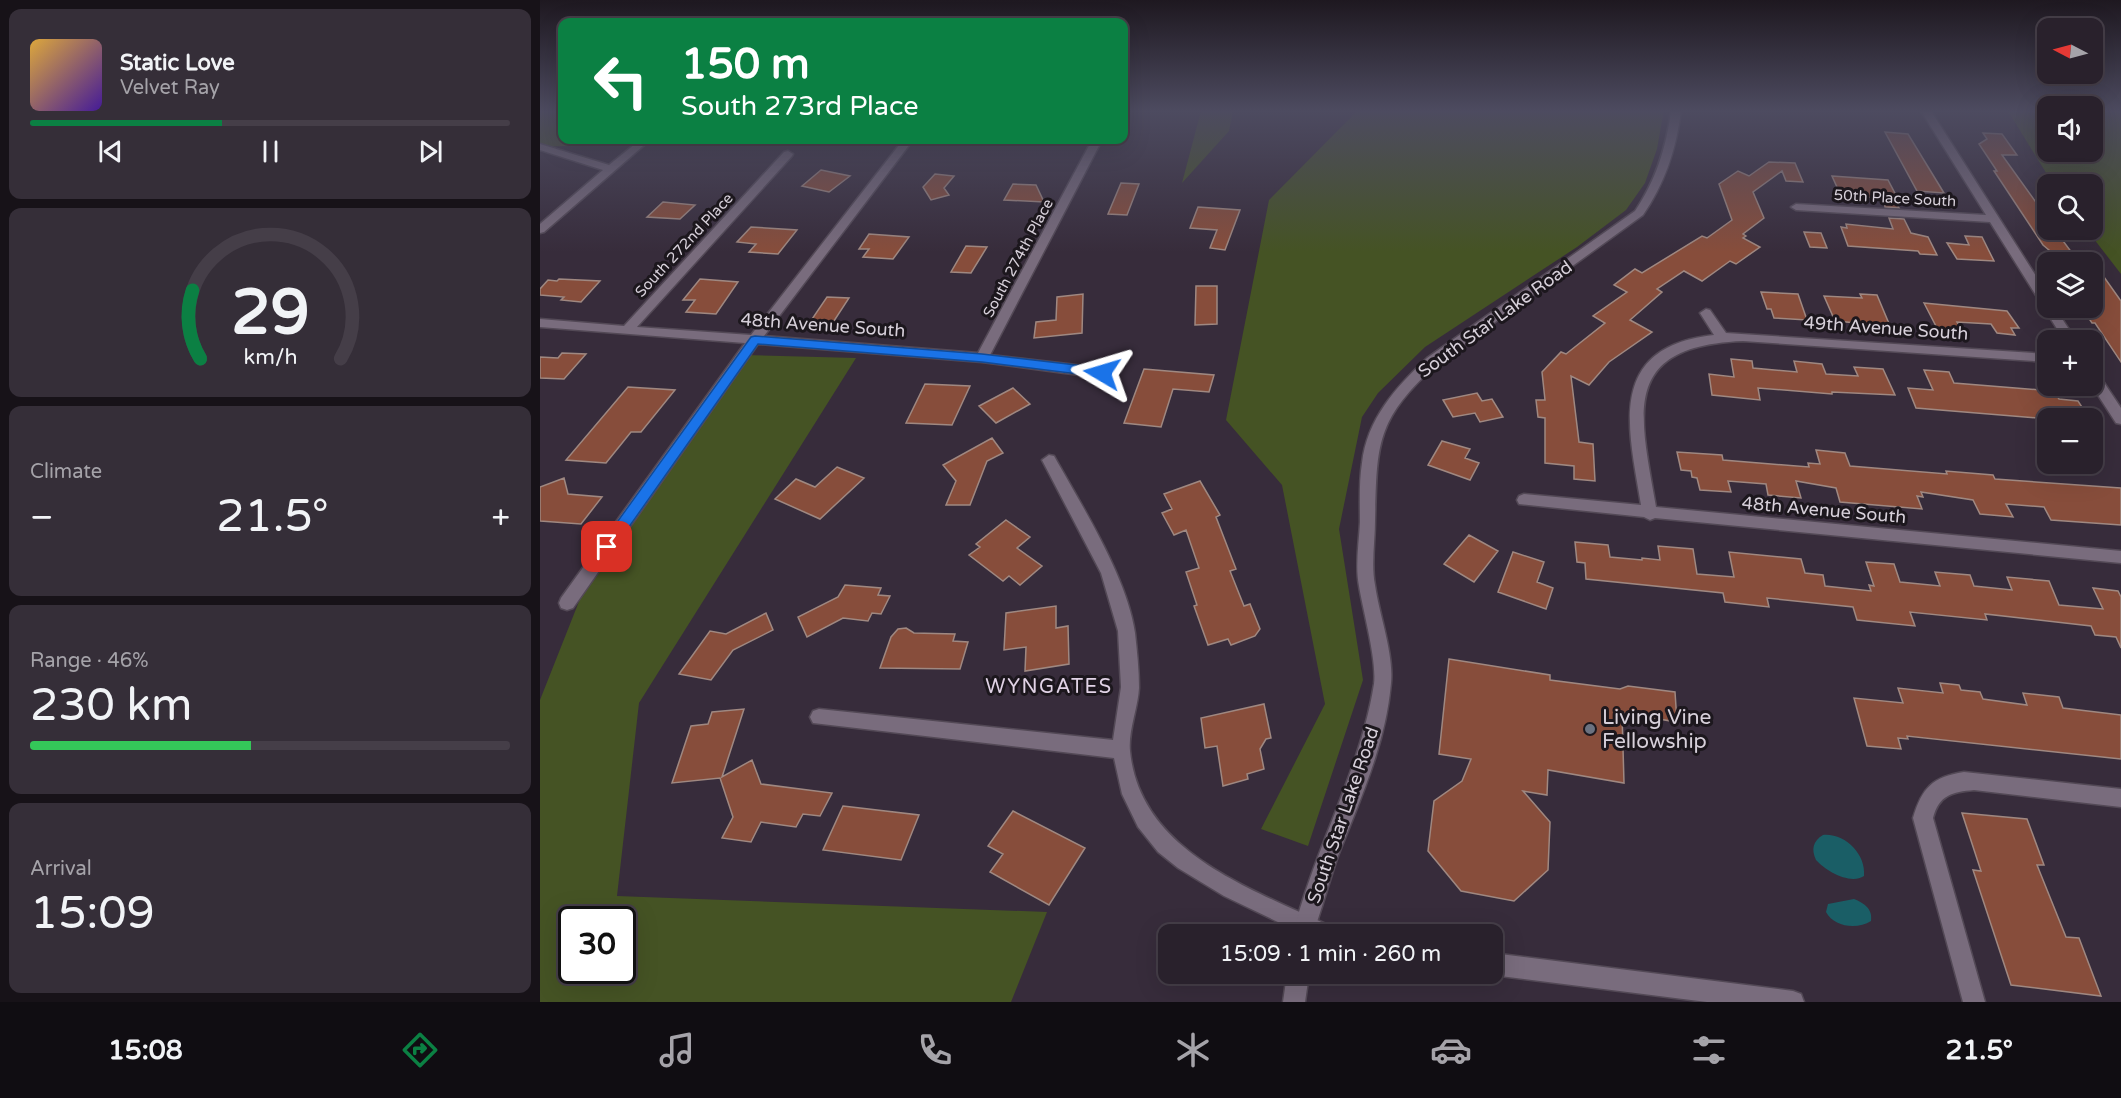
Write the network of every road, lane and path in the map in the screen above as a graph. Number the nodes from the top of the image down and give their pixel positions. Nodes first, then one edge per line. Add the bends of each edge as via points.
1 (574, 158) edge
2 (624, 158) edge
3 (785, 158) edge
4 (894, 158) edge
5 (1088, 158) edge
6 (1666, 158) edge
7 (1955, 158) edge
8 (610, 169) junction
9 (1796, 207) dead end
10 (1993, 219) junction
11 (540, 230) edge
12 (2037, 289) edge
13 (1706, 313) dead end
14 (540, 322) edge
15 (627, 330) junction
16 (1722, 337) junction
17 (755, 339) junction
18 (2037, 357) edge
19 (982, 358) junction
20 (1102, 373) dead end
21 (2103, 392) edge
22 (2121, 419) edge
23 (1049, 460) dead end
24 (1524, 500) dead end
25 (1650, 513) junction
26 (2121, 558) edge
27 (567, 603) dead end
28 (819, 717) dead end
29 (1122, 750) junction
30 (2121, 798) edge
31 (1293, 924) edge
32 (1306, 924) edge
33 (1503, 965) edge
34 (1297, 984) edge
35 (1294, 1002) edge
36 (1793, 1002) edge
37 (1974, 1002) edge

1 - 8 street
2 - 8 street
3 - 15 street, South 272nd Place
4 - 17 street
5 - 19 street, South 274th Place
6 - 32 street, South Star Lake Road via 1655,191 1639,213 1432,361 1390,406 1375,434 1369,463 1366,582 1383,681 1361,773
7 - 10 street
8 - 11 street
9 - 10 street, 50th Place South
10 - 12 street
13 - 16 street
14 - 15 street, 48th Avenue South
15 - 17 street, 48th Avenue South
16 - 18 street, 49th Avenue South
16 - 25 street, 49th Avenue South via 1670,351 1648,371 1637,397 1636,417
17 - 19 street, 48th Avenue South
17 - 27 street
19 - 20 street, 48th Avenue South
21 - 22 street
23 - 29 street via 1108,573 1126,631 1130,687
24 - 25 street, 48th Avenue South
25 - 26 street, 48th Avenue South
28 - 29 street
29 - 31 street via 1132,794 1145,820 1165,844 1211,878
30 - 37 street via 1974,781 1952,782 1934,793 1923,818
33 - 36 street
34 - 35 street

